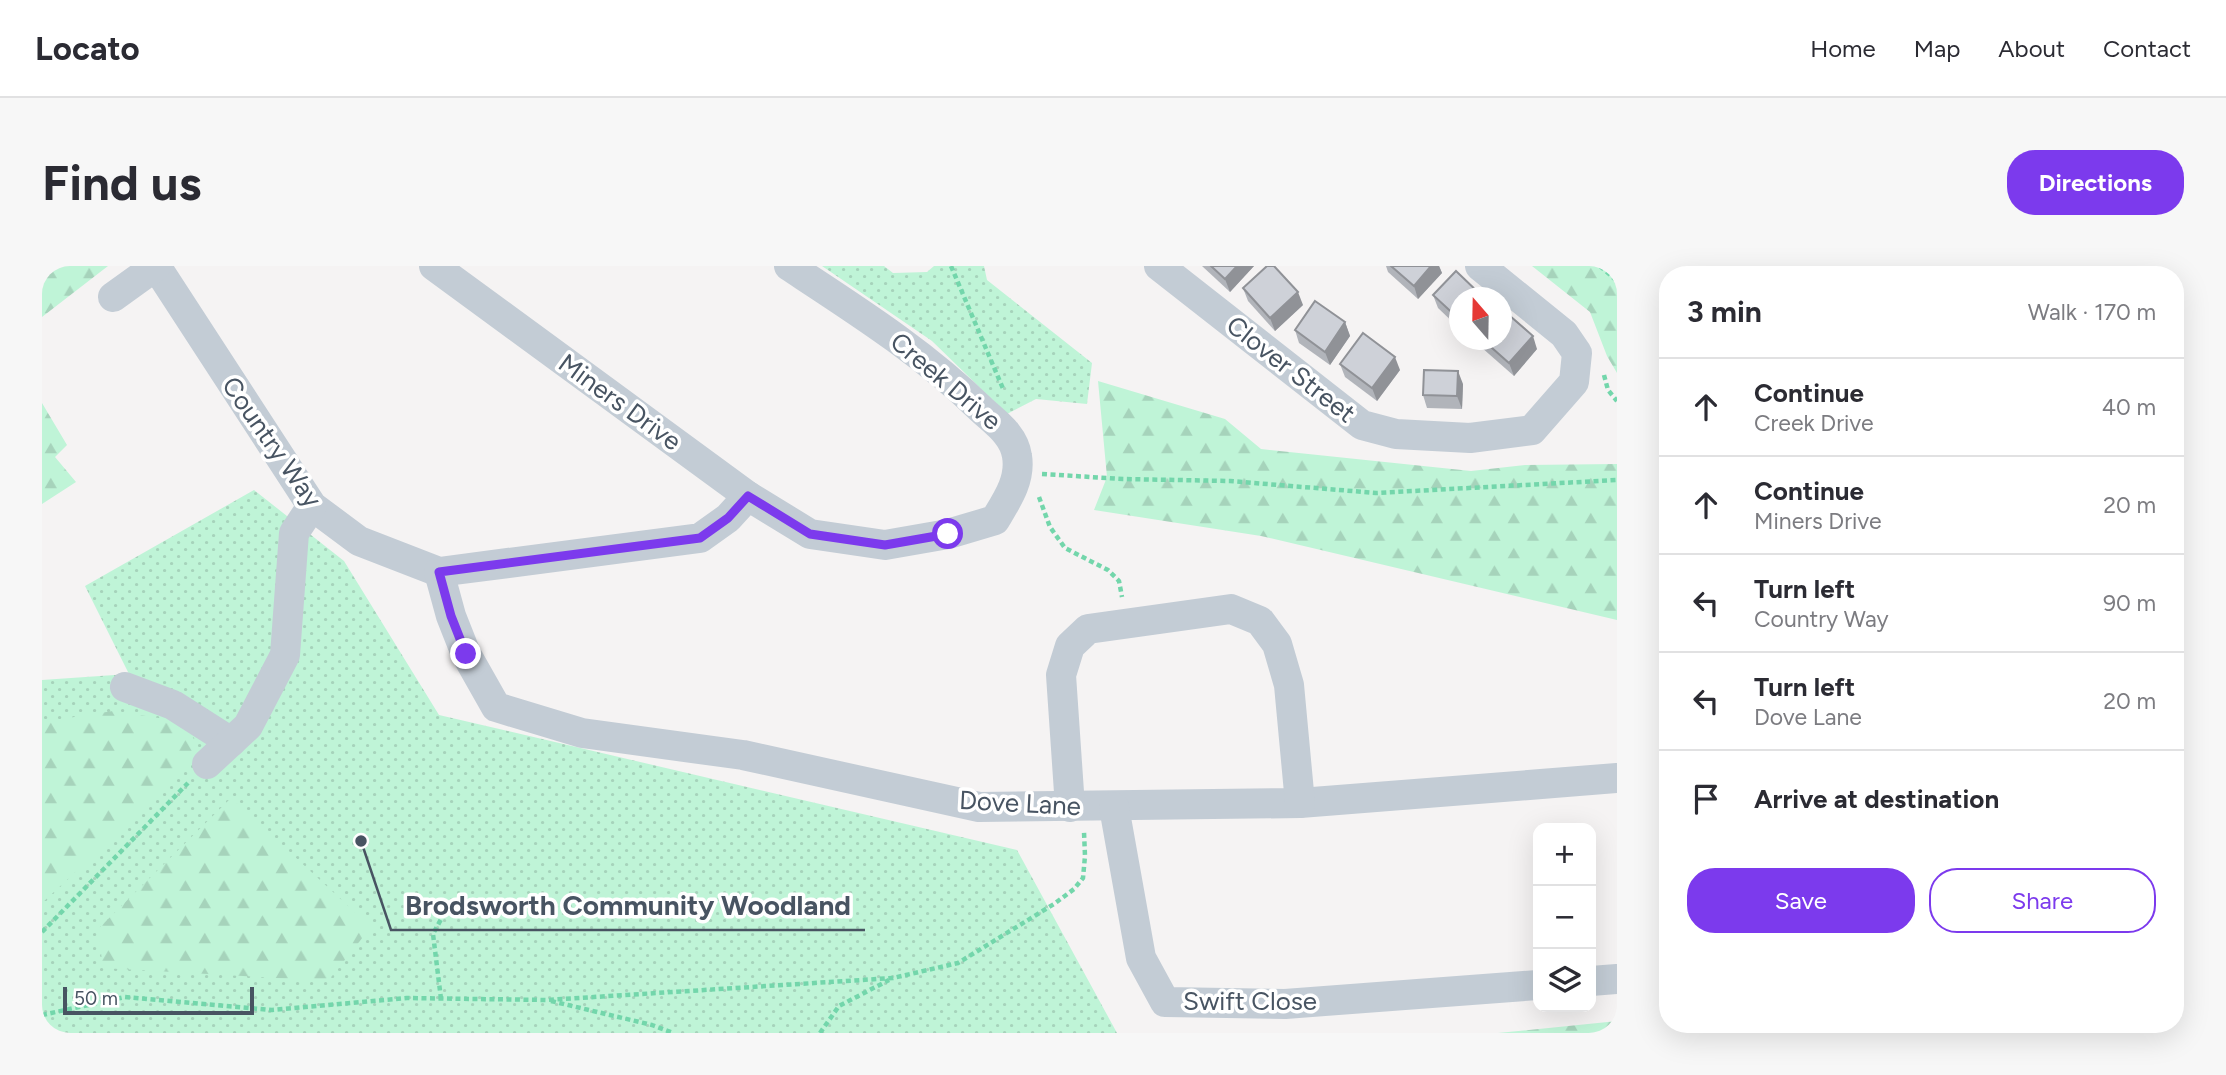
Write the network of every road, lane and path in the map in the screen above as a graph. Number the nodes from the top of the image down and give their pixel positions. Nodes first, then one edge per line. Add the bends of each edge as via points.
1 (156, 266) edge
2 (434, 266) edge
3 (789, 266) edge
4 (951, 266) edge
5 (1159, 266) edge
6 (1480, 266) edge
7 (1600, 266) edge
8 (1617, 281) edge
9 (113, 297) dead end
10 (1009, 434) junction
11 (1031, 474) dead end
12 (1617, 480) edge
13 (748, 496) junction
14 (312, 506) junction
15 (1050, 527) dead end
16 (810, 534) joint
17 (439, 572) junction
18 (1119, 581) dead end
19 (125, 687) dead end
20 (231, 742) junction
21 (207, 764) joint
22 (1617, 778) edge
23 (1300, 803) junction
24 (1077, 807) junction
25 (1114, 807) junction
26 (446, 910) dead end
27 (42, 932) edge
28 (893, 978) junction
29 (1617, 979) edge
30 (1596, 981) edge
31 (1533, 985) edge
32 (441, 999) junction
33 (547, 1000) junction
34 (42, 1015) edge
35 (673, 1033) edge
36 (820, 1033) edge

1 - 9 street
1 - 14 street, Country Way
2 - 13 street, Miners Drive
3 - 10 street, Creek Drive via 879,325 955,383
4 - 10 path via 1014,416
5 - 6 street, Clover Street via 1362,425 1396,434 1470,438 1532,430 1574,382 1577,353 1564,334
7 - 8 path
10 - 16 street, Creek Drive via 1018,456 1014,488 995,520 885,545
11 - 12 path via 1230,481 1376,493
13 - 16 street, Miners Drive
13 - 17 street, Country Way via 700,538
14 - 17 street, Country Way via 359,541
14 - 20 street via 294,533 285,655 248,726
15 - 18 path via 1065,548 1108,570
17 - 24 street, Dove Lane via 466,654 496,706 582,733 743,755 979,807
19 - 20 street via 173,705
20 - 21 street
21 - 27 path
22 - 23 street, Dove Lane
23 - 24 street via 1289,685 1277,644 1260,621 1231,609 1088,629 1070,646 1061,675
23 - 25 street, Dove Lane
24 - 25 street, Dove Lane
24 - 28 path via 1084,867 1083,878 1074,889 958,963
25 - 31 street, Swift Close via 1141,958 1165,1002 1284,1004
26 - 32 path via 433,934
28 - 33 path
28 - 36 path via 839,1006
29 - 30 street
32 - 33 path
32 - 34 path via 272,1010 125,997
33 - 35 path

